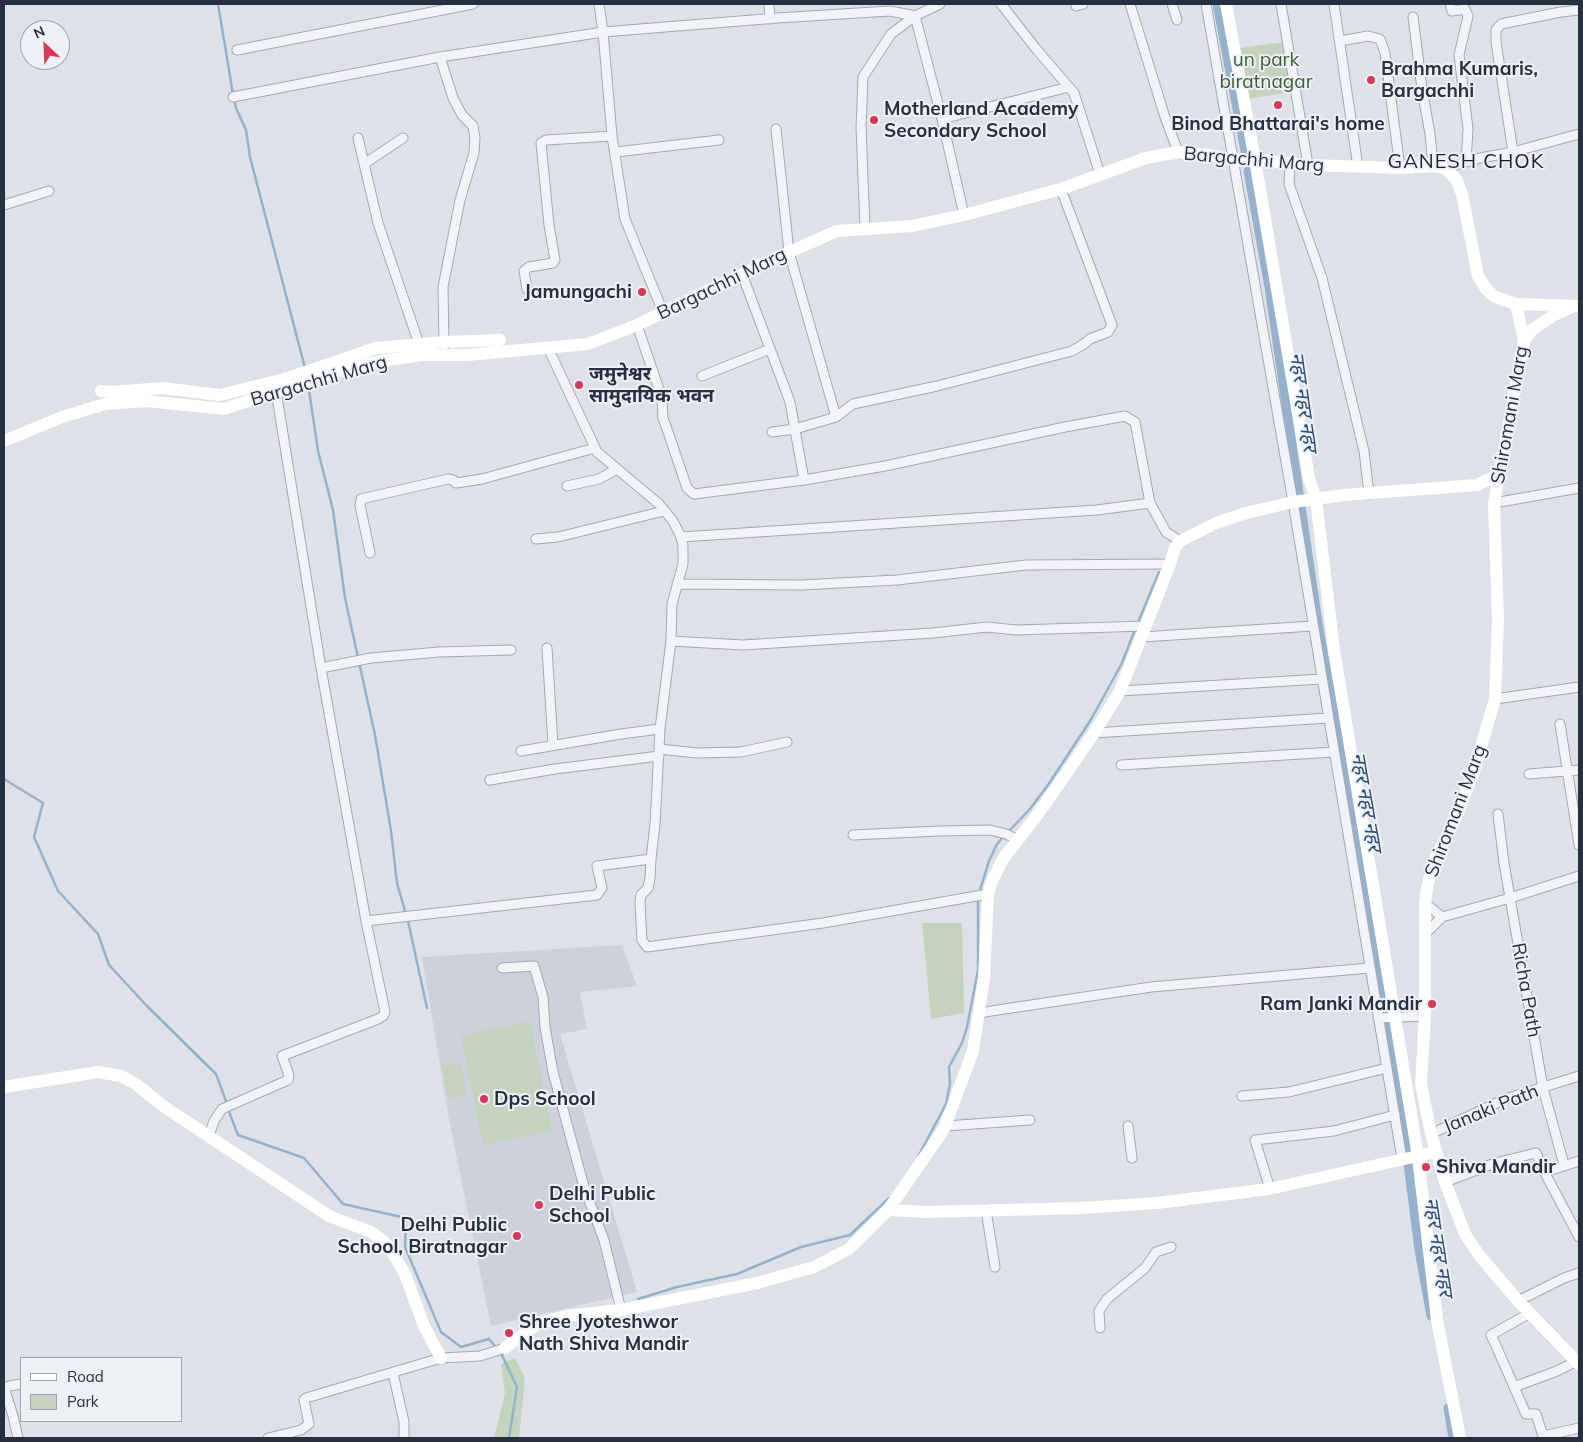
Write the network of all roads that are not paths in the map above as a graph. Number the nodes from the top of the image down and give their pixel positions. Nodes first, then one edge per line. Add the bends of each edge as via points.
1 (473, 4) edge
2 (599, 4) edge
3 (769, 4) edge
4 (940, 4) edge
5 (1001, 4) edge
6 (1130, 4) edge
7 (1172, 4) edge
8 (1206, 4) edge
9 (1226, 4) edge
10 (1281, 4) edge
11 (1334, 4) edge
12 (1450, 4) edge
13 (1579, 10) edge
14 (915, 16) junction
15 (1413, 17) dead end
16 (770, 18) junction
17 (1177, 20) dead end
18 (603, 32) junction
19 (1340, 41) junction
20 (236, 50) dead end
21 (440, 57) junction
22 (1069, 87) junction
23 (233, 97) dead end
24 (942, 119) junction
25 (776, 129) dead end
26 (1579, 134) edge
27 (612, 136) junction
28 (358, 138) dead end
29 (404, 138) dead end
30 (719, 140) dead end
31 (616, 152) junction
32 (1178, 152) junction
33 (1513, 152) junction
34 (1244, 160) junction
35 (1466, 162) junction
36 (1290, 163) junction
37 (364, 164) junction
38 (1308, 165) junction
39 (1358, 167) junction
40 (1439, 167) junction
41 (1400, 168) junction
42 (1100, 174) junction
43 (1061, 189) junction
44 (49, 191) dead end
45 (4, 205) edge
46 (964, 215) junction
47 (865, 228) junction
48 (789, 252) junction
49 (742, 274) junction
50 (527, 289) dead end
51 (1516, 304) junction
52 (1576, 306) edge
53 (663, 312) junction
54 (637, 325) junction
55 (500, 340) dead end
56 (1524, 341) junction
57 (444, 348) junction
58 (548, 348) junction
59 (421, 349) junction
60 (770, 349) junction
61 (702, 376) dead end
62 (101, 391) dead end
63 (276, 391) junction
64 (836, 417) junction
65 (795, 429) junction
66 (772, 432) dead end
67 (4, 441) edge
68 (595, 448) junction
69 (617, 469) junction
70 (1500, 474) junction
71 (804, 480) junction
72 (1477, 485) junction
73 (567, 486) dead end
74 (1579, 488) edge
75 (1369, 494) junction
76 (1303, 501) junction
77 (1494, 502) junction
78 (1150, 503) junction
79 (664, 511) junction
80 (681, 537) junction
81 (536, 539) dead end
82 (1180, 541) junction
83 (370, 554) dead end
84 (1170, 564) junction
85 (677, 584) junction
86 (1313, 626) junction
87 (1144, 632) junction
88 (670, 641) junction
89 (547, 648) dead end
90 (511, 650) dead end
91 (321, 668) junction
92 (1322, 679) junction
93 (1579, 688) edge
94 (1120, 691) junction
95 (1495, 699) junction
96 (1328, 718) junction
97 (1560, 724) dead end
98 (660, 729) junction
99 (1094, 733) junction
100 (787, 742) dead end
101 (553, 745) junction
102 (521, 751) dead end
103 (659, 752) junction
104 (1334, 752) junction
105 (1122, 765) dead end
106 (1579, 770) edge
107 (1566, 771) junction
108 (1529, 774) dead end
109 (490, 780) dead end
110 (1498, 814) dead end
111 (853, 835) dead end
112 (1018, 840) junction
113 (1579, 846) edge
114 (651, 860) junction
115 (1579, 876) edge
116 (988, 894) junction
117 (1510, 898) junction
118 (1425, 903) junction
119 (1442, 916) junction
120 (366, 920) junction
121 (1425, 934) junction
122 (502, 968) dead end
123 (1370, 968) junction
124 (978, 1012) junction
125 (1425, 1016) junction
126 (1378, 1018) junction
127 (1395, 1018) junction
128 (1387, 1068) junction
129 (1579, 1076) edge
130 (4, 1087) edge
131 (1543, 1088) junction
132 (1242, 1096) dead end
133 (1395, 1115) junction
134 (1030, 1120) dead end
135 (946, 1126) junction
136 (1128, 1126) dead end
137 (1431, 1134) junction
138 (209, 1136) junction
139 (1436, 1152) junction
140 (1132, 1158) dead end
141 (1409, 1158) junction
142 (1579, 1161) edge
143 (1564, 1164) junction
144 (1545, 1172) junction
145 (1445, 1182) junction
146 (1270, 1189) junction
147 (888, 1210) junction
148 (986, 1210) junction
149 (1579, 1237) edge
150 (1171, 1247) dead end
151 (995, 1267) dead end
152 (1579, 1273) edge
153 (1518, 1301) junction
154 (621, 1310) junction
155 (1530, 1314) junction
156 (1100, 1328) dead end
157 (500, 1350) joint
158 (441, 1358) junction
159 (1578, 1362) edge
160 (393, 1373) junction
161 (20, 1384) edge
162 (4, 1387) edge
163 (1514, 1387) junction
164 (1579, 1428) edge
165 (18, 1438) edge
166 (268, 1438) edge
167 (404, 1438) edge
168 (1460, 1438) edge

1 - 20 street
2 - 18 street
3 - 16 street
4 - 14 street
5 - 22 street
6 - 32 street
7 - 17 street
8 - 34 street
9 - 34 street
10 - 38 street
11 - 19 street
12 - 35 street via 1452,10 1465,10 1468,16 1459,55 1468,129
13 - 33 street via 1501,24 1496,30
14 - 16 street via 890,11
14 - 24 street
14 - 47 street via 892,34 863,78 861,127
15 - 40 street via 1422,88
16 - 18 street
18 - 21 street
18 - 27 street
19 - 39 street
19 - 41 street via 1368,36 1380,39 1385,53
21 - 23 street
21 - 57 street via 453,98 462,115 473,126 475,138 443,287
22 - 24 street
22 - 42 street via 1078,104
24 - 46 street
25 - 48 street
26 - 33 street
27 - 31 street
27 - 50 street via 541,143 555,260 524,271
28 - 37 street
29 - 37 street
30 - 31 street
31 - 53 street via 624,219
32 - 34 street, Bargachhi Marg
32 - 42 street, Bargachhi Marg via 1146,158
33 - 35 street
34 - 36 street, Bargachhi Marg
34 - 76 street
34 - 76 street via 1309,478
35 - 40 street
36 - 38 street, Bargachhi Marg
36 - 75 street via 1289,184 1322,278 1364,451
37 - 59 street via 378,223
38 - 39 street, Bargachhi Marg
39 - 41 street, Bargachhi Marg
40 - 41 street, Bargachhi Marg
40 - 51 street via 1456,179 1462,194 1478,276 1495,297
42 - 43 street, Bargachhi Marg
43 - 46 street, Bargachhi Marg
43 - 64 street via 1112,325 1110,330 1072,350 937,386 853,404
44 - 45 street
46 - 47 street, Bargachhi Marg via 912,226
47 - 48 street, Bargachhi Marg via 837,231
48 - 49 street, Bargachhi Marg
48 - 64 street
49 - 53 street, Bargachhi Marg
49 - 60 street
51 - 52 street
51 - 56 street, Shiromani Marg
52 - 56 street via 1533,329
53 - 54 street, Bargachhi Marg
54 - 58 street, Bargachhi Marg via 588,344
54 - 71 street via 687,488 694,494
55 - 57 street
56 - 70 street, Shiromani Marg
57 - 58 street, Bargachhi Marg via 467,354
57 - 59 street, Bargachhi Marg
58 - 68 street
59 - 62 street via 376,348 285,379 220,395 162,388
59 - 63 street, Bargachhi Marg
60 - 61 street
60 - 65 street via 790,402
63 - 67 street, Bargachhi Marg via 224,409 146,401 105,404 62,417
63 - 91 street
64 - 65 street
65 - 66 street
65 - 71 street
68 - 69 street
68 - 83 street via 482,479 456,484 448,480 361,499
69 - 73 street via 599,478
69 - 79 street
70 - 72 street
70 - 77 street, Shiromani Marg
71 - 78 street via 1125,416 1135,422
72 - 75 street
72 - 77 street
74 - 77 street
75 - 76 street
76 - 82 street via 1246,513 1216,523
76 - 86 street
76 - 127 street via 1334,650
77 - 95 street, Shiromani Marg via 1498,619
78 - 80 street via 1097,510
78 - 82 street via 1166,532
79 - 80 street
79 - 81 street via 558,537
80 - 85 street via 684,556
82 - 84 street
84 - 85 street via 1026,565 897,580 801,585
84 - 87 street
85 - 88 street via 672,604
86 - 87 street
86 - 92 street
87 - 88 street via 987,627 743,645
87 - 94 street
88 - 98 street
89 - 101 street
90 - 91 street via 371,658
91 - 120 street
92 - 94 street
92 - 96 street
93 - 95 street
94 - 99 street
95 - 118 street, Shiromani Marg via 1474,771 1455,820 1432,863
96 - 99 street
96 - 104 street
97 - 107 street
98 - 101 street
98 - 103 street
99 - 112 street
100 - 103 street via 741,752
101 - 102 street
103 - 109 street
103 - 114 street
104 - 105 street
104 - 123 street
106 - 107 street
107 - 108 street
107 - 113 street
110 - 117 street, Richa Path
111 - 112 street via 990,830
112 - 116 street via 1003,859
114 - 116 street via 648,888 641,895 640,902 642,940 647,947 824,923
114 - 120 street via 597,866 602,888 597,895
115 - 117 street
116 - 124 street via 984,978
117 - 119 street
117 - 131 street, Richa Path
118 - 119 street
118 - 121 street, Shiromani Marg
119 - 121 street
120 - 138 street via 385,1012 383,1016 282,1056 288,1080 222,1109
121 - 125 street, Shiromani Marg
122 - 154 street via 534,966 543,997 553,1072 584,1187 604,1240
123 - 124 street via 1151,986
123 - 126 street
124 - 135 street via 973,1051
125 - 127 street
125 - 137 street, Shiromani Marg via 1421,1084
126 - 127 street
126 - 128 street
127 - 141 street
128 - 132 street via 1289,1092
128 - 133 street
129 - 131 street, Janaki Path
130 - 138 street via 98,1072 121,1076
131 - 137 street, Janaki Path via 1505,1099
131 - 143 street, Richa Path
133 - 141 street
133 - 146 street via 1334,1130 1254,1140
134 - 135 street
135 - 147 street
136 - 140 street
137 - 139 street, Shiromani Marg
138 - 158 street via 329,1216 371,1232 382,1240 405,1274 424,1326
139 - 141 street
139 - 145 street, Shiromani Marg
141 - 146 street
141 - 168 street
142 - 143 street
143 - 144 street
144 - 145 street via 1536,1153 1495,1163
144 - 149 street
145 - 153 street, Shiromani Marg via 1465,1234
146 - 148 street via 1157,1203
147 - 148 street via 911,1213
147 - 154 street via 849,1248 814,1267 757,1283
148 - 151 street
150 - 156 street via 1156,1252 1145,1268 1106,1299 1099,1311
152 - 153 street
153 - 155 street, Shiromani Marg
154 - 157 street via 566,1316 537,1324
155 - 159 street, Shiromani Marg
155 - 163 street via 1491,1335
157 - 158 street via 465,1358
158 - 160 street
159 - 163 street
160 - 166 street via 306,1398 309,1424 301,1430
160 - 167 street via 404,1422
161 - 162 street
162 - 165 street
163 - 164 street via 1526,1414 1536,1414 1543,1436

